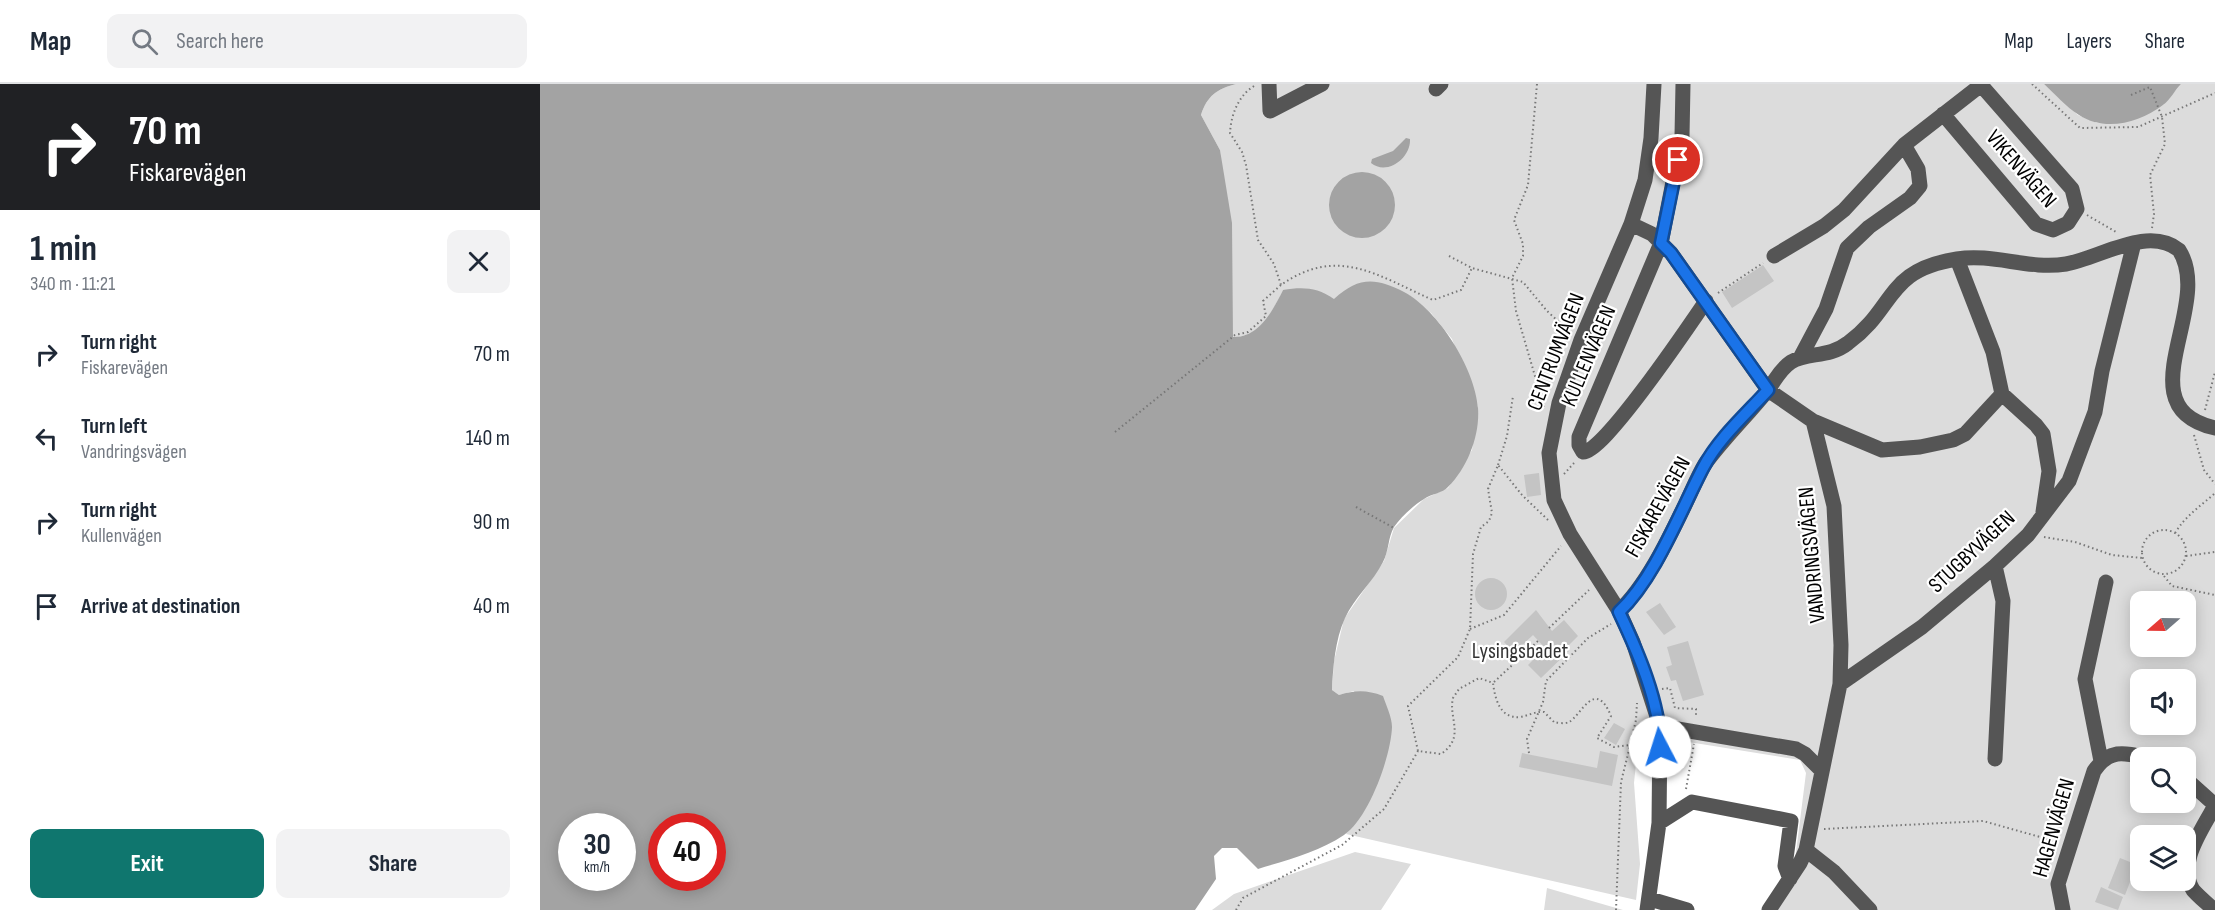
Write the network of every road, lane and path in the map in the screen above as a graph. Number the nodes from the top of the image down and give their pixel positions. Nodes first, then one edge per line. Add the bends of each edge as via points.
1 (1258, 84) edge
2 (1269, 84) edge
3 (1322, 84) edge
4 (1537, 84) edge
5 (1654, 84) edge
6 (1683, 84) edge
7 (2032, 84) edge
8 (2149, 86) edge
9 (2215, 93) edge
10 (2131, 95) dead end
11 (1944, 114) junction
12 (2162, 117) junction
13 (1904, 145) junction
14 (2077, 209) junction
15 (1631, 225) junction
16 (2149, 238) junction
17 (1661, 243) junction
18 (2134, 243) junction
19 (1449, 256) dead end
20 (1774, 256) joint
21 (2098, 256) junction
22 (1957, 259) junction
23 (1472, 268) junction
24 (1512, 278) junction
25 (2122, 283) junction
26 (1281, 285) junction
27 (1706, 301) junction
28 (1581, 340) junction
29 (1800, 358) junction
30 (2215, 372) edge
31 (1768, 390) junction
32 (2002, 394) junction
33 (1513, 396) dead end
34 (1545, 411) dead end
35 (1813, 421) junction
36 (2203, 424) edge
37 (1115, 432) dead end
38 (1498, 465) junction
39 (2215, 484) edge
40 (2215, 494) edge
41 (1356, 507) dead end
42 (2043, 512) junction
43 (1549, 522) dead end
44 (1394, 528) dead end
45 (2175, 533) junction
46 (1570, 534) junction
47 (2028, 535) junction
48 (2215, 552) edge
49 (2186, 556) junction
50 (2142, 558) junction
51 (1995, 566) junction
52 (2164, 575) junction
53 (2106, 582) dead end
54 (1593, 586) dead end
55 (2215, 595) edge
56 (1619, 612) junction
57 (1549, 628) dead end
58 (1470, 629) junction
59 (1618, 630) dead end
60 (1539, 641) dead end
61 (1660, 680) dead end
62 (1493, 683) junction
63 (1840, 684) junction
64 (1637, 698) dead end
65 (1537, 711) junction
66 (1660, 726) junction
67 (1695, 731) junction
68 (1630, 745) junction
69 (1418, 751) junction
70 (1528, 753) dead end
71 (2130, 755) edge
72 (1995, 759) dead end
73 (2101, 761) junction
74 (1822, 771) junction
75 (2196, 788) edge
76 (2215, 805) edge
77 (1683, 806) junction
78 (1659, 823) junction
79 (1809, 831) junction
80 (2069, 846) junction
81 (1806, 850) junction
82 (1790, 879) junction
83 (1649, 904) edge
84 (1236, 910) edge
85 (1616, 910) edge
86 (1688, 910) edge
87 (1769, 910) edge
88 (1870, 910) edge
89 (2062, 910) edge
90 (2214, 910) edge

1 - 26 path via 1242,98 1231,120 1230,133 1246,165 1258,240 1274,264
2 - 3 street via 1270,111
4 - 24 path via 1528,185 1514,220 1523,244 1522,256
5 - 15 street, CENTRUMVÄGEN via 1648,161
6 - 17 street, KULLENVÄGEN via 1682,136
7 - 12 path via 2080,128 2138,127
8 - 10 path
8 - 12 path
9 - 12 path
11 - 13 street, VIKENVÄGEN
11 - 14 street, VIKENVÄGEN via 2036,224 2045,229 2061,228
11 - 14 street, VIKENVÄGEN via 1981,85 2072,189
12 - 16 path via 2165,144 2150,175 2154,214
13 - 20 street, VIKENVÄGEN via 1844,210
13 - 29 street via 1918,168 1920,186 1911,198 1869,227 1847,248 1826,309
14 - 18 path
15 - 17 street via 1652,234
15 - 28 street, CENTRUMVÄGEN
16 - 18 street, FISKAREVÄGEN
16 - 36 street via 2176,248 2188,259 2201,282 2200,310 2179,395 2184,413
17 - 27 street
17 - 27 street, KULLENVÄGEN via 1579,437 1583,452 1594,449 1617,423
18 - 21 street, FISKAREVÄGEN
18 - 25 street, STUGBYVÄGEN
19 - 23 path
20 - 27 path
21 - 22 street, FISKAREVÄGEN via 2044,265 1975,257
21 - 25 street via 2112,264
22 - 29 street, FISKAREVÄGEN via 1910,274 1850,342 1818,356
22 - 32 street via 1993,352
23 - 24 path
23 - 26 path via 1461,290 1433,300 1352,265 1300,272
24 - 28 path via 1522,282 1547,311
24 - 34 path via 1516,311
25 - 42 street, STUGBYVÄGEN via 2086,439 2069,482
26 - 37 path via 1263,301 1266,316 1248,333 1233,337
27 - 31 street
28 - 46 street, CENTRUMVÄGEN via 1554,418 1549,453 1554,500
29 - 31 street, FISKAREVÄGEN via 1780,371
30 - 36 path
31 - 35 street
31 - 56 street, FISKAREVÄGEN via 1704,466 1638,590
32 - 35 street via 1965,434 1920,447 1882,450
32 - 42 street via 2043,434 2049,471
33 - 38 path
35 - 63 street, VANDRINGSVÄGEN via 1834,506 1842,645
36 - 39 path via 2191,425 2204,470
38 - 43 path
38 - 58 path via 1488,489 1492,513 1481,527 1473,554
40 - 45 path via 2203,500
41 - 44 path
42 - 47 street, STUGBYVÄGEN
45 - 49 path via 2185,543
45 - 50 path via 2163,530 2151,534 2143,543
46 - 56 street, CENTRUMVÄGEN
46 - 58 path via 1504,615
47 - 50 path
47 - 51 street, STUGBYVÄGEN
48 - 49 path
49 - 52 path via 2179,569
50 - 52 path via 2150,570
51 - 63 street, STUGBYVÄGEN via 1922,627
51 - 72 street via 2003,602
52 - 55 path via 2172,586
53 - 73 street, HAGENVÄGEN via 2085,678
54 - 57 path
56 - 66 street, CENTRUMVÄGEN via 1633,642
58 - 69 path via 1458,657 1408,706
59 - 65 path via 1614,622 1599,630 1552,673
60 - 62 path
61 - 67 path via 1663,690 1670,688 1675,708 1696,708
62 - 65 path via 1500,709 1519,717
62 - 69 path via 1479,678 1469,681 1453,698 1456,726 1449,749 1441,754
63 - 74 street, VANDRINGSVÄGEN
64 - 68 path
65 - 68 path via 1554,722 1565,723 1585,703 1597,700 1608,707 1611,716 1597,738 1614,747
65 - 70 path via 1527,739
66 - 67 street
66 - 78 street, CENTRUMVÄGEN
67 - 74 street via 1796,749
67 - 77 path
68 - 85 path via 1621,782
69 - 84 path via 1384,809 1342,845 1243,898
71 - 73 street, HAGENVÄGEN via 2118,752
73 - 80 street, HAGENVÄGEN via 2094,771
74 - 79 street, VANDRINGSVÄGEN
75 - 76 street
76 - 90 street via 2187,871 2193,889
77 - 78 street
77 - 82 street via 1692,802 1791,821 1785,866
78 - 83 street, CENTRUMVÄGEN
79 - 80 path via 1855,825 1983,821
79 - 81 street, VANDRINGSVÄGEN
80 - 89 street, HAGENVÄGEN via 2058,884
81 - 82 street, VANDRINGSVÄGEN
81 - 88 street via 1834,872
82 - 87 street, VANDRINGSVÄGEN
83 - 86 street

